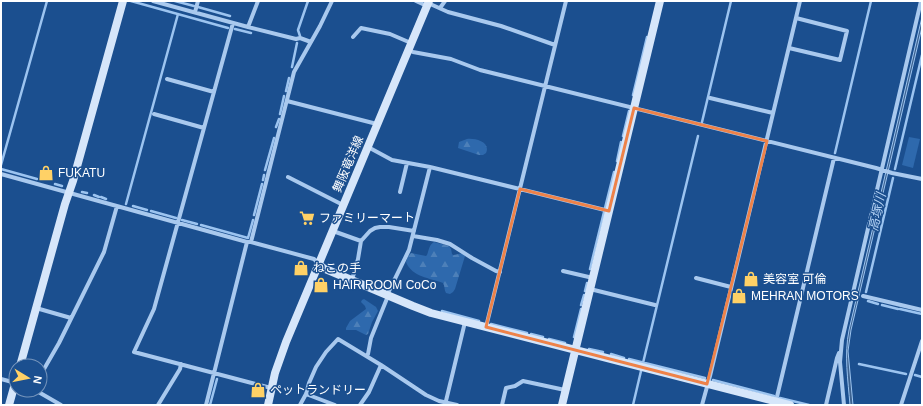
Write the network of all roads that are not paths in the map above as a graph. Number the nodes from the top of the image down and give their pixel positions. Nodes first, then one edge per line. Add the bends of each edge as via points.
1 (123, 1) edge
2 (153, 1) edge
3 (198, 1) edge
4 (258, 1) edge
5 (332, 1) edge
6 (416, 1) edge
7 (444, 1) edge
8 (566, 1) edge
9 (660, 1) edge
10 (800, 1) edge
11 (921, 1) edge
12 (428, 3) edge
13 (440, 8) junction
14 (194, 12) junction
15 (796, 18) junction
16 (233, 23) junction
17 (248, 27) junction
18 (353, 37) dead end
19 (311, 42) junction
20 (410, 46) junction
21 (555, 46) junction
22 (789, 48) junction
23 (167, 78) dead end
24 (545, 86) junction
25 (214, 92) junction
26 (710, 98) dead end
27 (287, 101) junction
28 (634, 108) junction
29 (774, 113) junction
30 (154, 114) dead end
31 (377, 125) junction
32 (204, 128) junction
33 (767, 141) junction
34 (368, 147) junction
35 (834, 158) junction
36 (406, 163) junction
37 (430, 168) junction
38 (883, 171) junction
39 (1, 174) edge
40 (288, 177) dead end
41 (922, 179) edge
42 (520, 189) junction
43 (400, 192) dead end
44 (69, 193) junction
45 (343, 205) junction
46 (117, 206) junction
47 (609, 211) junction
48 (177, 223) junction
49 (333, 231) junction
50 (414, 231) junction
51 (413, 236) junction
52 (361, 241) junction
53 (249, 242) junction
54 (319, 264) junction
55 (563, 271) dead end
56 (500, 272) junction
57 (593, 278) junction
58 (696, 278) dead end
59 (352, 280) junction
60 (731, 287) junction
61 (590, 289) junction
62 (387, 296) junction
63 (863, 296) dead end
64 (655, 305) dead end
65 (36, 308) junction
66 (922, 310) edge
67 (71, 318) junction
68 (465, 322) junction
69 (486, 327) junction
70 (922, 341) edge
71 (575, 350) junction
72 (840, 351) junction
73 (367, 356) junction
74 (22, 358) edge
75 (48, 362) edge
76 (181, 364) junction
77 (381, 365) junction
78 (214, 373) junction
79 (707, 384) junction
80 (271, 388) junction
81 (566, 390) junction
82 (306, 394) junction
83 (48, 398) edge
84 (776, 401) junction
85 (446, 404) edge
86 (61, 405) edge
87 (158, 405) edge
88 (206, 405) edge
89 (268, 405) edge
90 (300, 405) edge
91 (336, 405) edge
92 (360, 405) edge
93 (457, 405) edge
94 (502, 405) edge
95 (562, 405) edge
96 (702, 405) edge
97 (790, 405) edge
98 (826, 405) edge
99 (844, 405) edge
100 (901, 405) edge

1 - 44 street
2 - 14 street
3 - 14 street
4 - 17 street
5 - 19 street
6 - 12 street
7 - 13 street
8 - 21 street
9 - 28 street
10 - 15 street
11 - 38 street
12 - 13 street
12 - 20 street, 舞阪竜洋線
13 - 21 street via 501,26
14 - 16 street
15 - 22 street
15 - 22 street via 847,30 840,60
16 - 17 street
16 - 25 street
17 - 19 street
18 - 20 street via 361,28 390,34
19 - 27 street via 294,72
20 - 24 street via 414,52 451,59 480,70
20 - 31 street, 舞阪竜洋線
21 - 24 street
22 - 29 street
23 - 25 street
24 - 28 street
24 - 42 street
25 - 32 street
26 - 29 street
27 - 31 street
27 - 53 street
28 - 33 street
28 - 47 street
29 - 33 street
30 - 32 street
31 - 34 street, 舞阪竜洋線
32 - 48 street
33 - 35 street
33 - 60 street
34 - 36 street via 392,160
34 - 45 street, 舞阪竜洋線
35 - 38 street
35 - 84 street
36 - 37 street
36 - 43 street
37 - 42 street
37 - 50 street
38 - 41 street
38 - 72 street
39 - 44 street
40 - 45 street
42 - 47 street
42 - 56 street
44 - 46 street
44 - 65 street
45 - 49 street, 舞阪竜洋線
46 - 48 street
46 - 67 street via 104,252
47 - 57 street
48 - 53 street
48 - 76 street via 154,309 134,352
49 - 52 street
49 - 54 street, 舞阪竜洋線
50 - 51 street
50 - 52 street via 380,227 370,231
51 - 56 street via 450,244
51 - 62 street
52 - 59 street
53 - 54 street via 314,259
53 - 78 street
54 - 59 street
54 - 80 street, 舞阪竜洋線 via 284,347
55 - 57 street
56 - 69 street
57 - 61 street
58 - 60 street
59 - 62 street
60 - 79 street
61 - 64 street
61 - 71 street
62 - 68 street via 426,312
62 - 73 street
63 - 66 street
65 - 67 street
65 - 74 street
67 - 75 street
68 - 69 street
68 - 85 street
69 - 71 street
70 - 100 street
71 - 79 street
71 - 81 street
72 - 98 street
72 - 99 street
73 - 77 street
73 - 82 street via 338,339 316,367
76 - 78 street
76 - 87 street
77 - 85 street via 426,395
77 - 92 street
78 - 80 street
78 - 88 street
79 - 84 street
79 - 96 street
80 - 89 street, 舞阪竜洋線
81 - 94 street via 523,381 506,388
81 - 95 street
82 - 90 street
82 - 91 street
83 - 86 street
84 - 97 street
85 - 93 street

